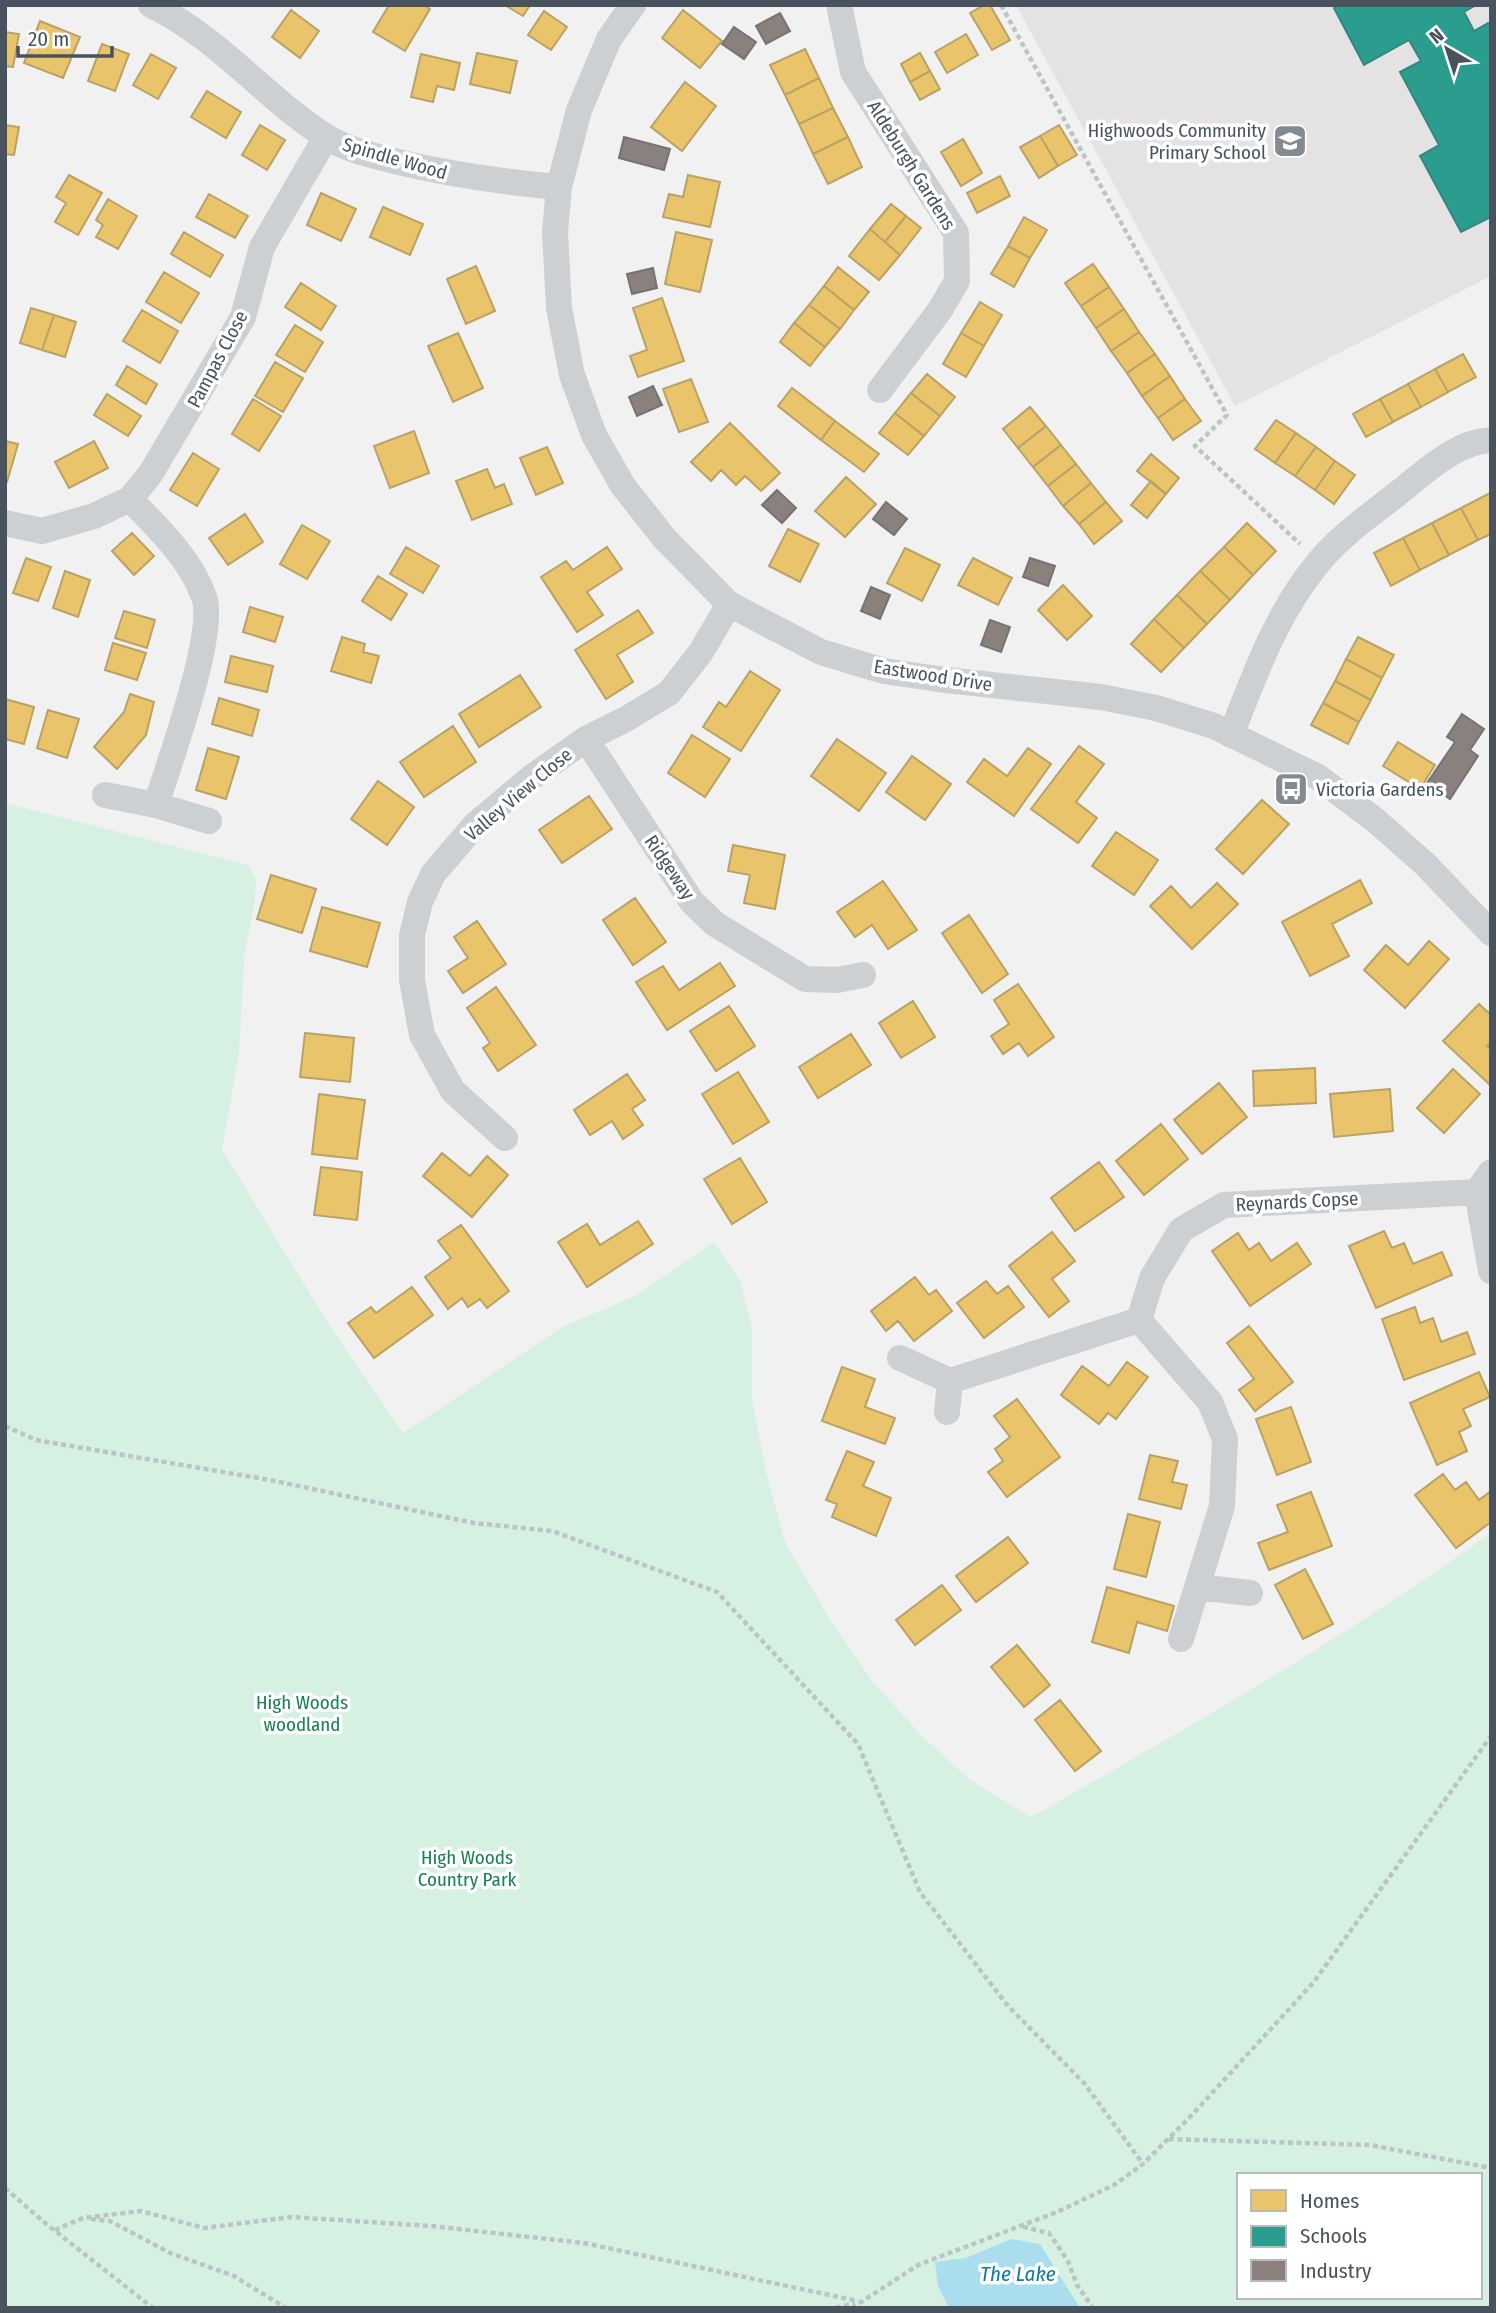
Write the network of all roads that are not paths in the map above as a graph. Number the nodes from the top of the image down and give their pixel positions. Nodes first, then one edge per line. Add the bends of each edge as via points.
1 (151, 5) edge
2 (633, 5) edge
3 (839, 5) edge
4 (326, 137) junction
5 (559, 187) junction
6 (880, 390) dead end
7 (1491, 440) edge
8 (130, 499) junction
9 (5, 523) edge
10 (729, 604) junction
11 (1231, 734) junction
12 (586, 738) junction
13 (105, 795) dead end
14 (156, 805) junction
15 (209, 821) dead end
16 (1491, 933) edge
17 (863, 975) dead end
18 (505, 1138) dead end
19 (1484, 1182) edge
20 (1491, 1271) edge
21 (1139, 1320) junction
22 (900, 1358) dead end
23 (950, 1381) junction
24 (947, 1412) dead end
25 (1197, 1587) junction
26 (1250, 1593) dead end
27 (1181, 1639) dead end

1 - 4 street, Spindle Wood via 195,30
2 - 5 street, Eastwood Drive via 609,39 579,110
3 - 6 street, Aldeburgh Gardens via 853,72 956,233 957,281
4 - 5 street, Spindle Wood via 358,151 440,172
4 - 8 street, Pampas Close via 262,247 243,317 151,473
5 - 10 street, Eastwood Drive via 555,232 559,308 572,375 594,435 623,486 665,539
7 - 11 street via 1443,457 1319,561 1280,617
8 - 9 street, Pampas Close via 94,516 42,531
8 - 14 street via 188,566 205,598 207,629
10 - 11 street, Eastwood Drive via 821,652 884,671 1101,696 1156,708
10 - 12 street, Valley View Close via 701,652 669,693
11 - 16 street, Eastwood Drive via 1318,777 1366,813 1425,864
12 - 17 street, Ridgeway via 692,902 715,924 805,979
12 - 18 street, Valley View Close via 475,825 433,874 412,935 412,981 422,1035 453,1091
13 - 14 street
14 - 15 street
19 - 20 street, Reynards Copse
19 - 21 street, Reynards Copse via 1224,1205 1181,1230 1152,1278
21 - 23 street
21 - 25 street via 1210,1402 1225,1439 1222,1506
22 - 23 street
23 - 24 street
25 - 26 street
25 - 27 street

